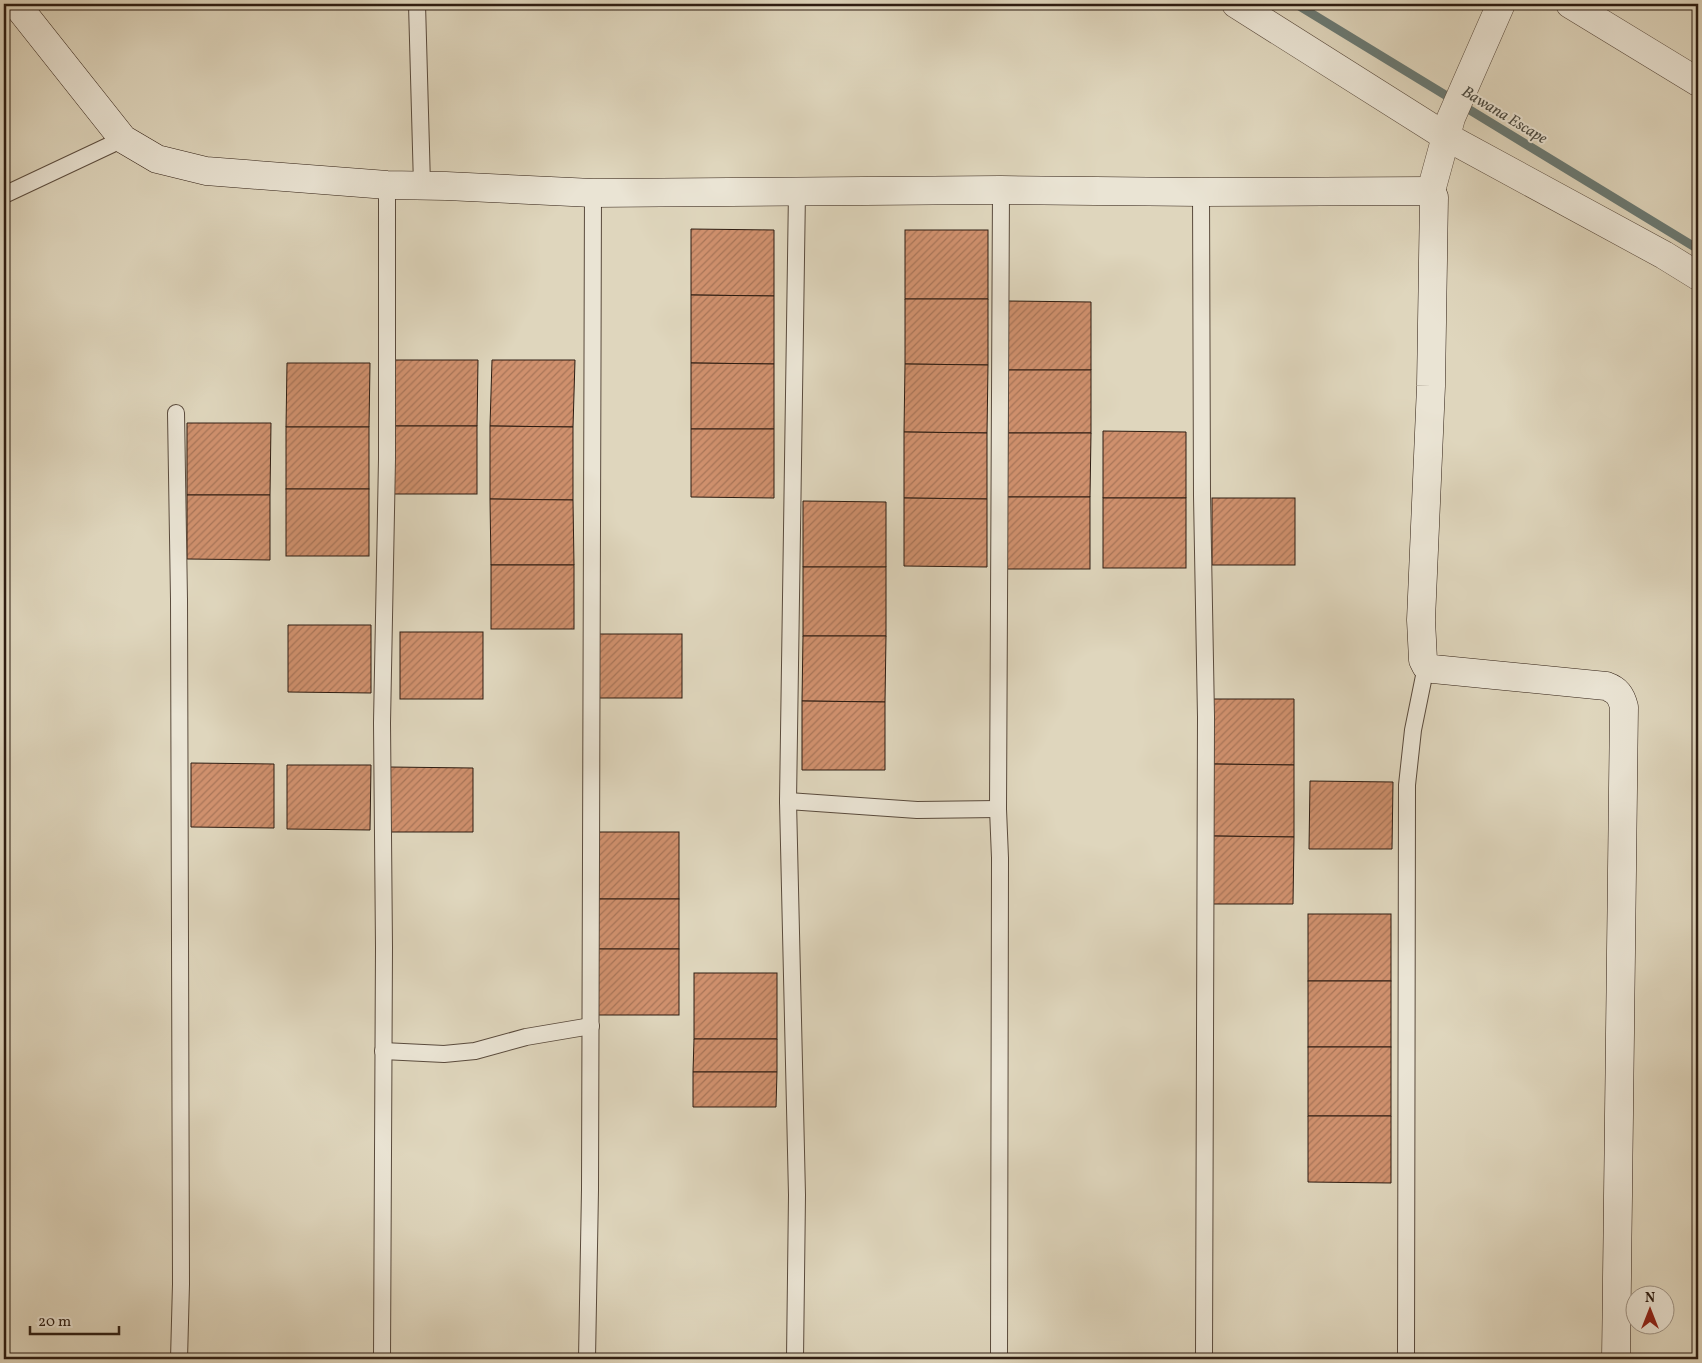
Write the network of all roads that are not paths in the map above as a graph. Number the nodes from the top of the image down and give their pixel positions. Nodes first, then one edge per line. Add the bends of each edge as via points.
1 (16, 4) edge
2 (417, 4) edge
3 (1236, 4) edge
4 (1501, 4) edge
5 (1570, 4) edge
6 (1698, 82) edge
7 (1448, 127) junction
8 (123, 139) junction
9 (387, 185) junction
10 (422, 185) junction
11 (1001, 190) junction
12 (797, 191) junction
13 (1431, 191) junction
14 (1201, 192) junction
15 (593, 193) junction
16 (4, 195) edge
17 (1698, 276) edge
18 (176, 413) dead end
19 (1426, 666) junction
20 (788, 801) junction
21 (998, 809) junction
22 (591, 1026) junction
23 (383, 1051) junction
24 (179, 1359) edge
25 (382, 1359) edge
26 (587, 1359) edge
27 (795, 1359) edge
28 (999, 1359) edge
29 (1204, 1359) edge
30 (1406, 1359) edge
31 (1616, 1359) edge

1 - 8 street
2 - 10 lane
3 - 7 street
4 - 7 street
5 - 6 street
7 - 13 street
7 - 17 street
8 - 9 street via 157,159 206,172
8 - 16 lane
9 - 10 street
9 - 23 lane via 387,460 382,723
10 - 15 street
11 - 12 street
11 - 14 street
11 - 21 lane
12 - 15 street
12 - 20 lane
13 - 14 street
13 - 19 street via 1434,197 1431,386 1421,620
14 - 29 lane via 1206,746
15 - 22 lane
18 - 24 lane
19 - 30 lane via 1413,730 1407,785
19 - 31 street via 1606,686 1621,696 1624,707
20 - 21 lane via 917,810
20 - 27 lane via 797,1195
21 - 28 lane
22 - 23 lane via 526,1036 475,1051 444,1054
22 - 26 lane
23 - 25 lane

